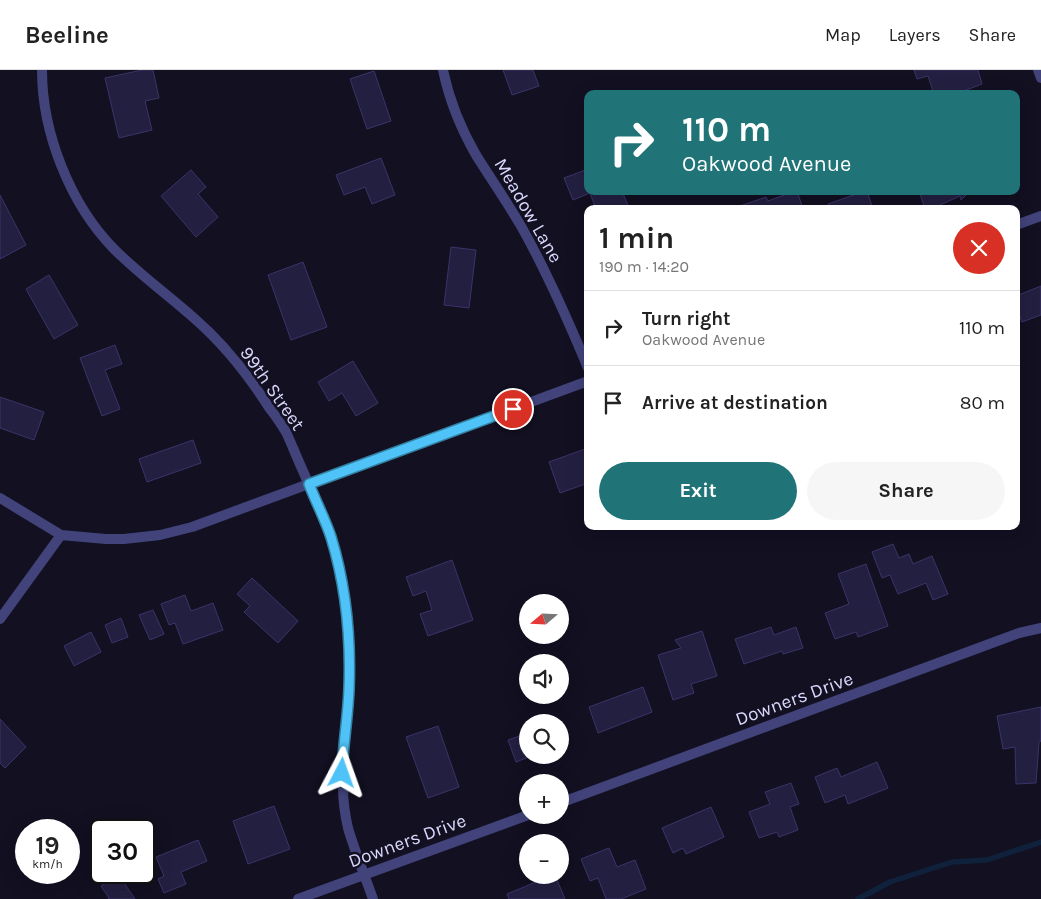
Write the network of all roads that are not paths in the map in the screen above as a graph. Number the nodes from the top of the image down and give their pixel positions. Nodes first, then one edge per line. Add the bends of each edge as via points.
1 (42, 70) edge
2 (443, 70) edge
3 (1038, 70) edge
4 (1041, 78) edge
5 (1041, 216) edge
6 (1020, 224) edge
7 (584, 359) edge
8 (584, 382) edge
9 (309, 484) junction
10 (0, 498) edge
11 (61, 535) junction
12 (0, 619) edge
13 (1041, 628) edge
14 (569, 799) edge
15 (519, 817) edge
16 (364, 875) junction
17 (298, 899) edge
18 (374, 899) edge

1 - 9 street, 99th Street via 53,142 79,202 113,247 197,320 237,363 285,431
2 - 7 street, Meadow Lane via 461,124 540,262
3 - 4 street
5 - 6 street
8 - 9 street
9 - 11 street via 192,527 160,535 106,539
9 - 16 street, 99th Street via 330,536 344,598 350,675 342,784 345,813
10 - 11 street
11 - 12 street
13 - 14 street, Downers Drive via 1019,633
15 - 16 street, Downers Drive
16 - 17 street, Downers Drive
16 - 18 street, 99th Street

